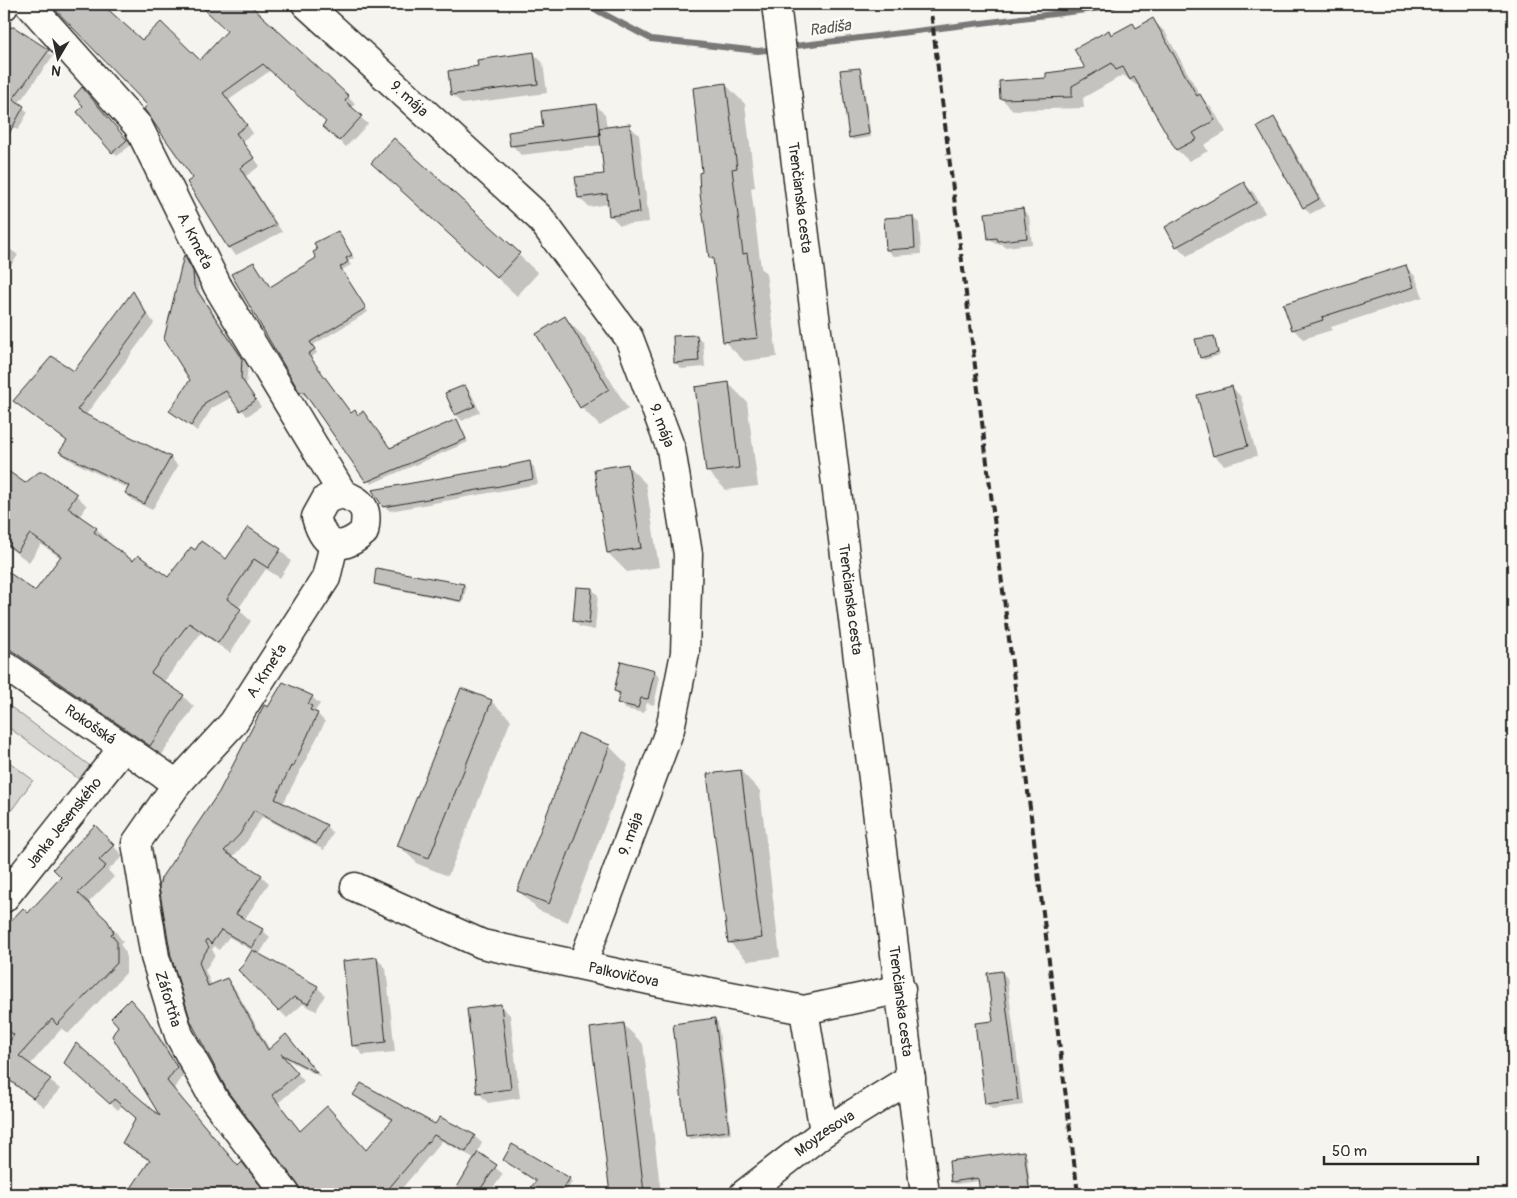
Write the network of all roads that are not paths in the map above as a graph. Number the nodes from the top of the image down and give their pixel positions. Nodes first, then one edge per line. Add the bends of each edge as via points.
1 (29, 4) edge
2 (306, 4) edge
3 (778, 15) edge
4 (343, 494) junction
5 (334, 544) junction
6 (4, 664) edge
7 (123, 748) junction
8 (177, 784) junction
9 (355, 887) dead end
10 (4, 898) edge
11 (582, 965) junction
12 (901, 989) junction
13 (804, 1010) junction
14 (911, 1078) junction
15 (824, 1132) junction
16 (286, 1194) edge
17 (744, 1194) edge
18 (925, 1194) edge

1 - 4 street, A. Kmeťa via 138,126 218,287
2 - 11 street, 9. mája via 540,218 628,338 670,449 688,554 684,653 670,729
3 - 12 street, Trenčianska cesta
4 - 5 street via 326,499 316,517 320,534
4 - 5 street, A. Kmeťa via 359,501 367,515 364,532 351,544
5 - 8 street, A. Kmeťa via 326,578 233,723
6 - 7 street, Rokošská
7 - 8 street, Rokošská
7 - 10 street, Janka Jesenského
8 - 16 street, Záfortňa via 136,843 155,957 179,1035 215,1101
9 - 11 street, Palkovičova via 482,944
11 - 13 street, Palkovičova
12 - 13 street, Palkovičova
12 - 14 street, Trenčianska cesta
13 - 15 street
14 - 15 street, Moyzesova
14 - 18 street, Trenčianska cesta
15 - 17 street, Moyzesova

